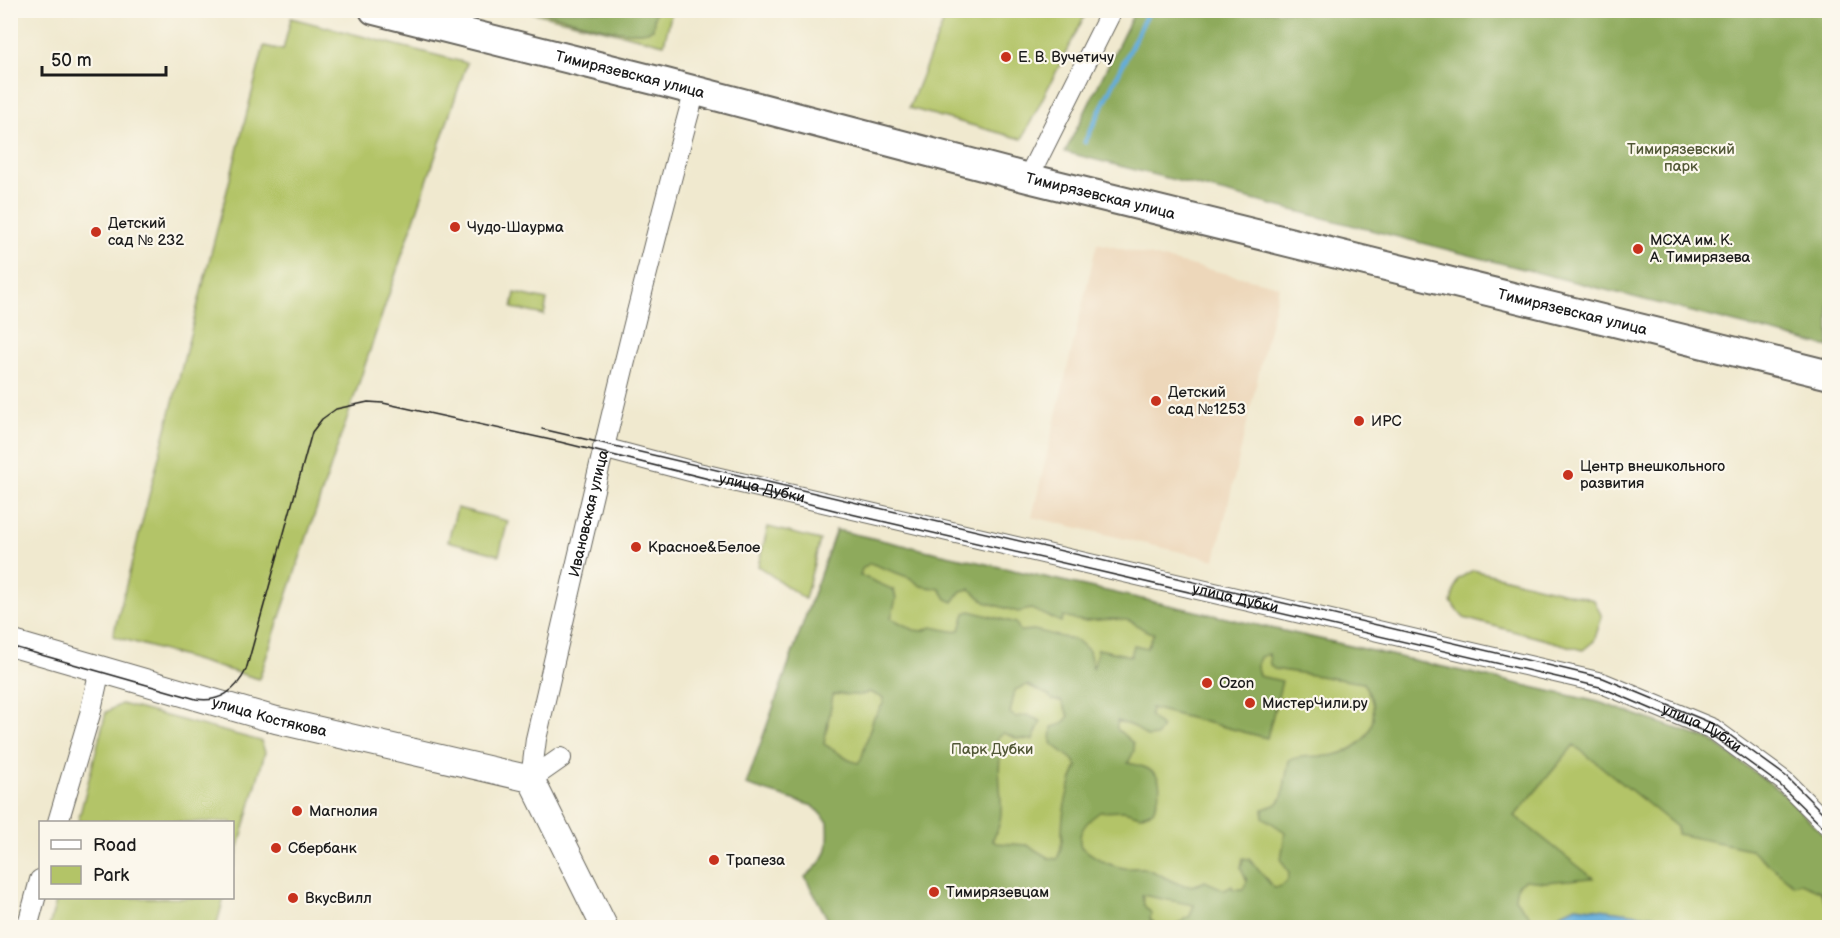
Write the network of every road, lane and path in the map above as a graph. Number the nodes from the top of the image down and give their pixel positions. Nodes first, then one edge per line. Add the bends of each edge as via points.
1 (374, 10) edge
2 (1113, 10) edge
3 (695, 90) junction
4 (1028, 178) junction
5 (1830, 375) edge
6 (603, 448) junction
7 (10, 643) edge
8 (100, 669) junction
9 (561, 758) dead end
10 (531, 779) junction
11 (58, 821) edge
12 (1830, 827) edge
13 (39, 884) edge
14 (27, 927) edge
15 (605, 927) edge

1 - 3 main road, Тимирязевская улица
2 - 4 street
3 - 4 main road, Тимирязевская улица
3 - 6 street, Ивановская улица
4 - 5 main road, Тимирязевская улица
6 - 10 street, Ивановская улица via 536,739
6 - 12 street, улица Дубки via 1602,682 1713,729 1784,781
7 - 8 street, улица Костякова
8 - 10 street, улица Костякова via 276,720
8 - 11 street
9 - 10 street
10 - 15 street
13 - 14 street

